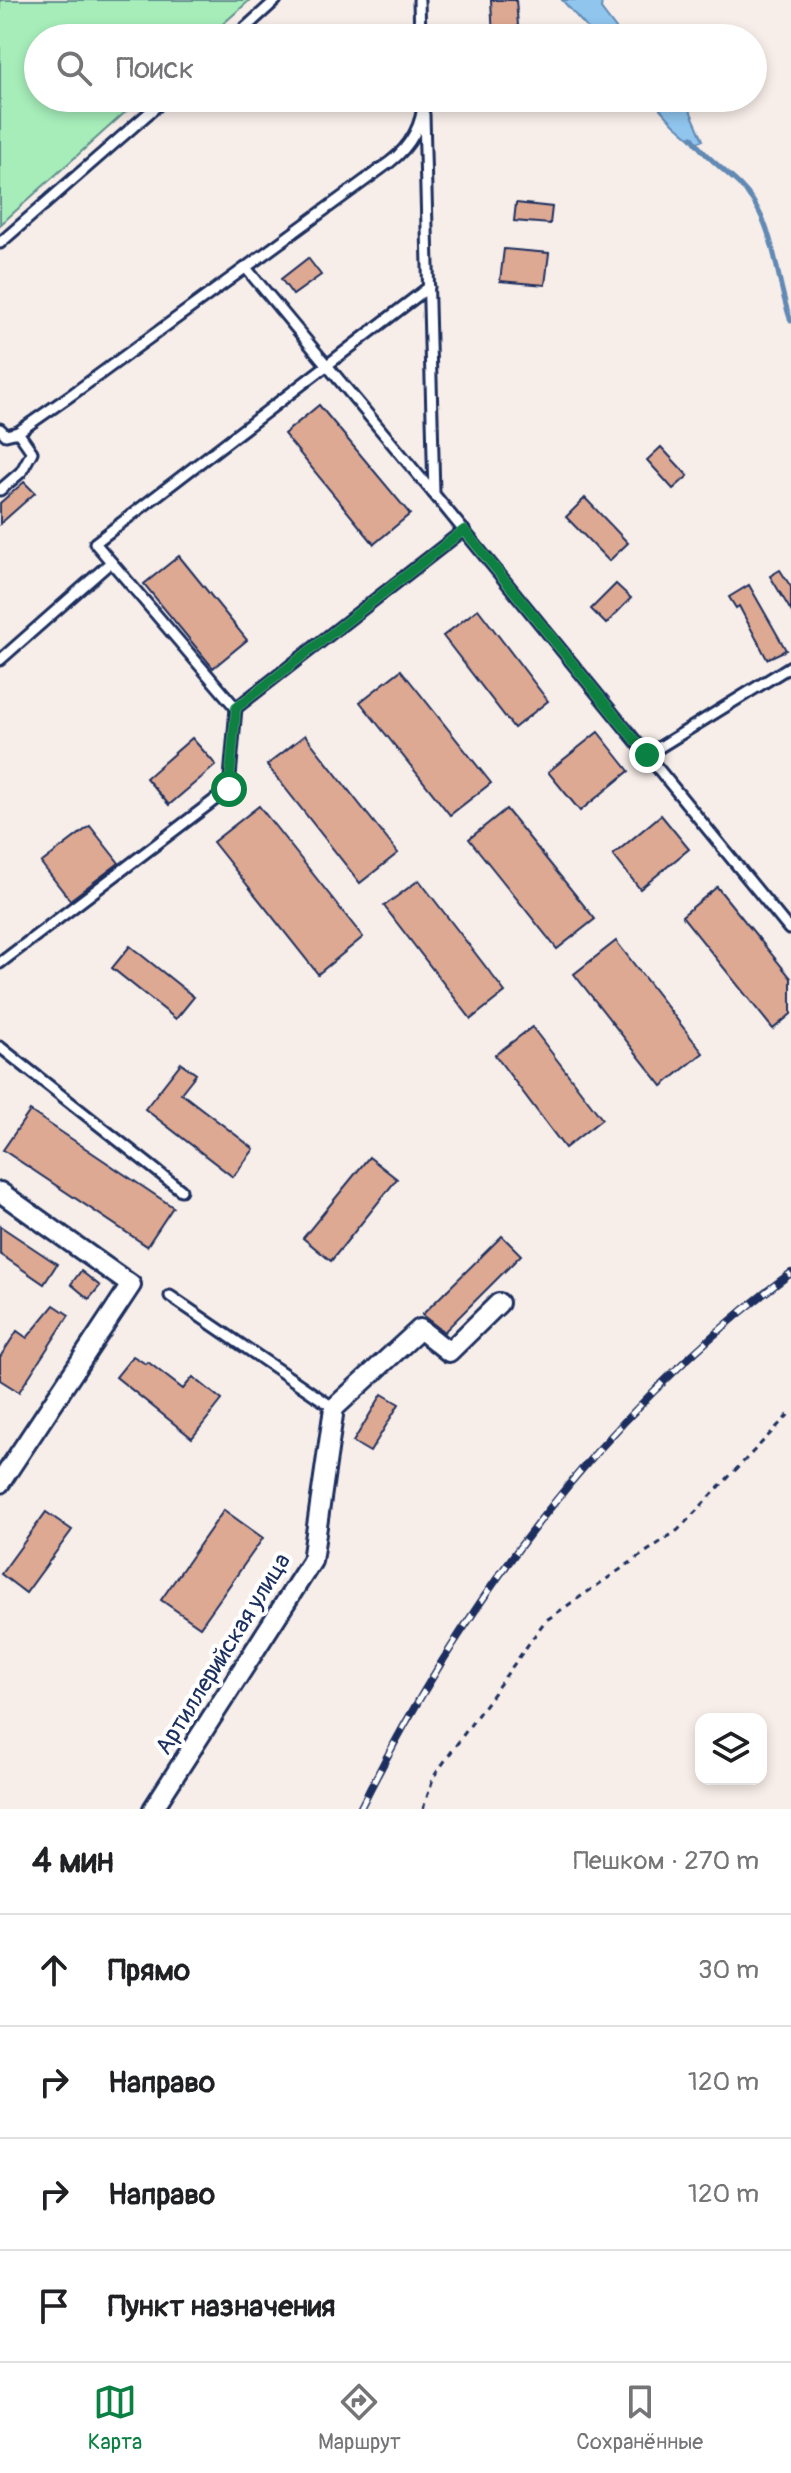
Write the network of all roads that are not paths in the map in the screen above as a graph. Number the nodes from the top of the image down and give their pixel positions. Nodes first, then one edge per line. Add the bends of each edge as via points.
1 (276, 0) edge
2 (419, 0) edge
3 (249, 24) edge
4 (420, 24) edge
5 (150, 112) edge
6 (424, 114) joint
7 (0, 243) edge
8 (246, 268) junction
9 (429, 287) junction
10 (327, 365) junction
11 (0, 429) edge
12 (18, 432) junction
13 (0, 490) edge
14 (434, 494) junction
15 (464, 530) junction
16 (111, 562) junction
17 (0, 660) edge
18 (791, 666) edge
19 (236, 708) junction
20 (647, 755) junction
21 (789, 929) dead end
22 (0, 963) edge
23 (0, 1047) edge
24 (181, 1190) dead end
25 (0, 1192) edge
26 (170, 1296) dead end
27 (499, 1303) dead end
28 (334, 1408) junction
29 (0, 1483) edge
30 (153, 1809) edge

1 - 3 lane
2 - 4 lane
5 - 7 lane
6 - 8 lane via 403,152
6 - 9 lane
8 - 10 lane
8 - 12 lane
9 - 10 lane
9 - 14 lane
10 - 14 lane
10 - 16 lane via 95,543
11 - 12 lane via 6,435
12 - 13 lane via 32,452 21,472
14 - 15 lane
15 - 19 lane
15 - 20 lane
16 - 17 lane
16 - 19 lane
18 - 20 lane
19 - 22 lane via 229,789
20 - 21 lane
23 - 24 lane
25 - 29 street via 131,1285
26 - 28 lane
27 - 28 street via 449,1352 420,1329
28 - 30 street, Артиллерийская улица via 312,1561

